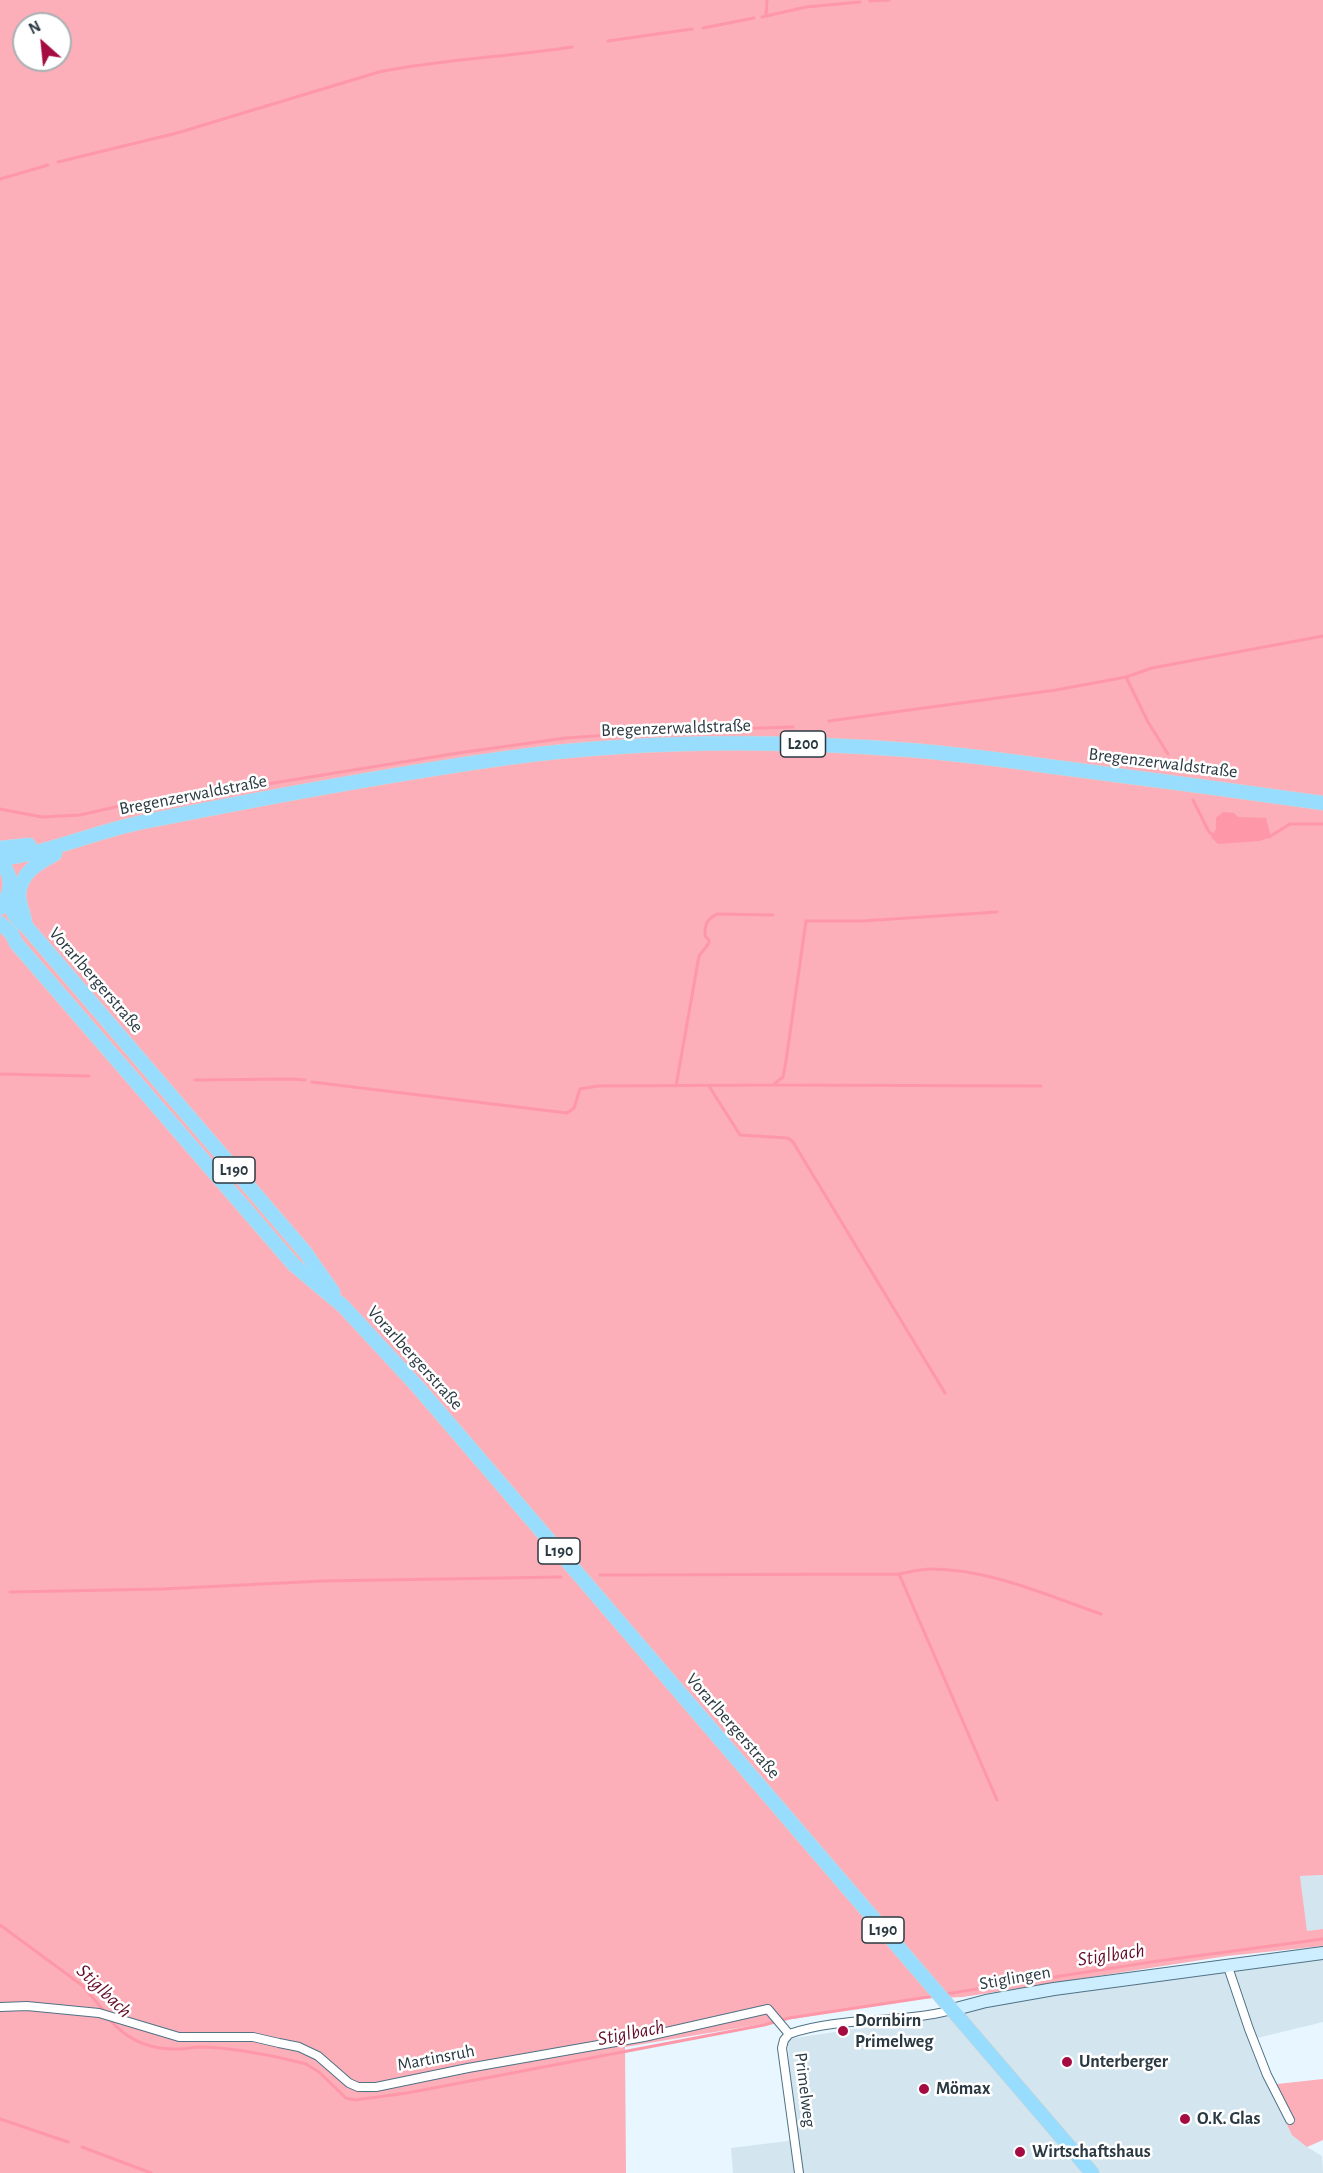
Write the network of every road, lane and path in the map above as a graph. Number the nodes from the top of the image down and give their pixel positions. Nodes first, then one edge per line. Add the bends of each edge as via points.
1 (1323, 802) edge
2 (72, 840) junction
3 (0, 848) edge
4 (38, 852) junction
5 (0, 860) edge
6 (10, 882) junction
7 (3, 903) edge
8 (0, 923) edge
9 (25, 925) junction
10 (0, 934) edge
11 (16, 943) junction
12 (343, 1306) junction
13 (1323, 1953) edge
14 (1228, 1967) junction
15 (0, 2007) edge
16 (949, 2007) junction
17 (786, 2030) junction
18 (1290, 2120) dead end
19 (799, 2173) edge
20 (1092, 2173) edge

1 - 2 main road, Bregenzerwaldstraße / L200 via 911,750 711,743 610,747 508,758 161,819
2 - 3 main road via 58,838 24,847
2 - 4 main road, Bregenzerwaldstraße / L200
2 - 9 main road via 25,877 19,894
4 - 5 main road, Bregenzerwaldstraße / L200
4 - 6 main road, Bregenzerwaldstraße / L200 via 17,869
5 - 6 main road
6 - 7 main road, Vorarlbergerstraße / L190
7 - 9 main road, Vorarlbergerstraße / L190
8 - 11 main road, Vorarlbergerstraße / L190
9 - 12 main road, Vorarlbergerstraße / L190 via 305,1252
10 - 11 main road
11 - 12 main road, Vorarlbergerstraße / L190 via 294,1265
12 - 16 main road, Vorarlbergerstraße / L190 via 469,1445
13 - 14 main road, Stiglingen
14 - 16 main road, Stiglingen
14 - 18 street via 1267,2075
15 - 17 street, Martinsruh via 99,2013 179,2037 253,2037 299,2048 318,2056 349,2083 376,2087 644,2037 768,2009
16 - 17 street, Primelweg via 924,2015
16 - 20 main road, Vorarlbergerstraße / L190
17 - 19 street, Primelweg via 782,2048

